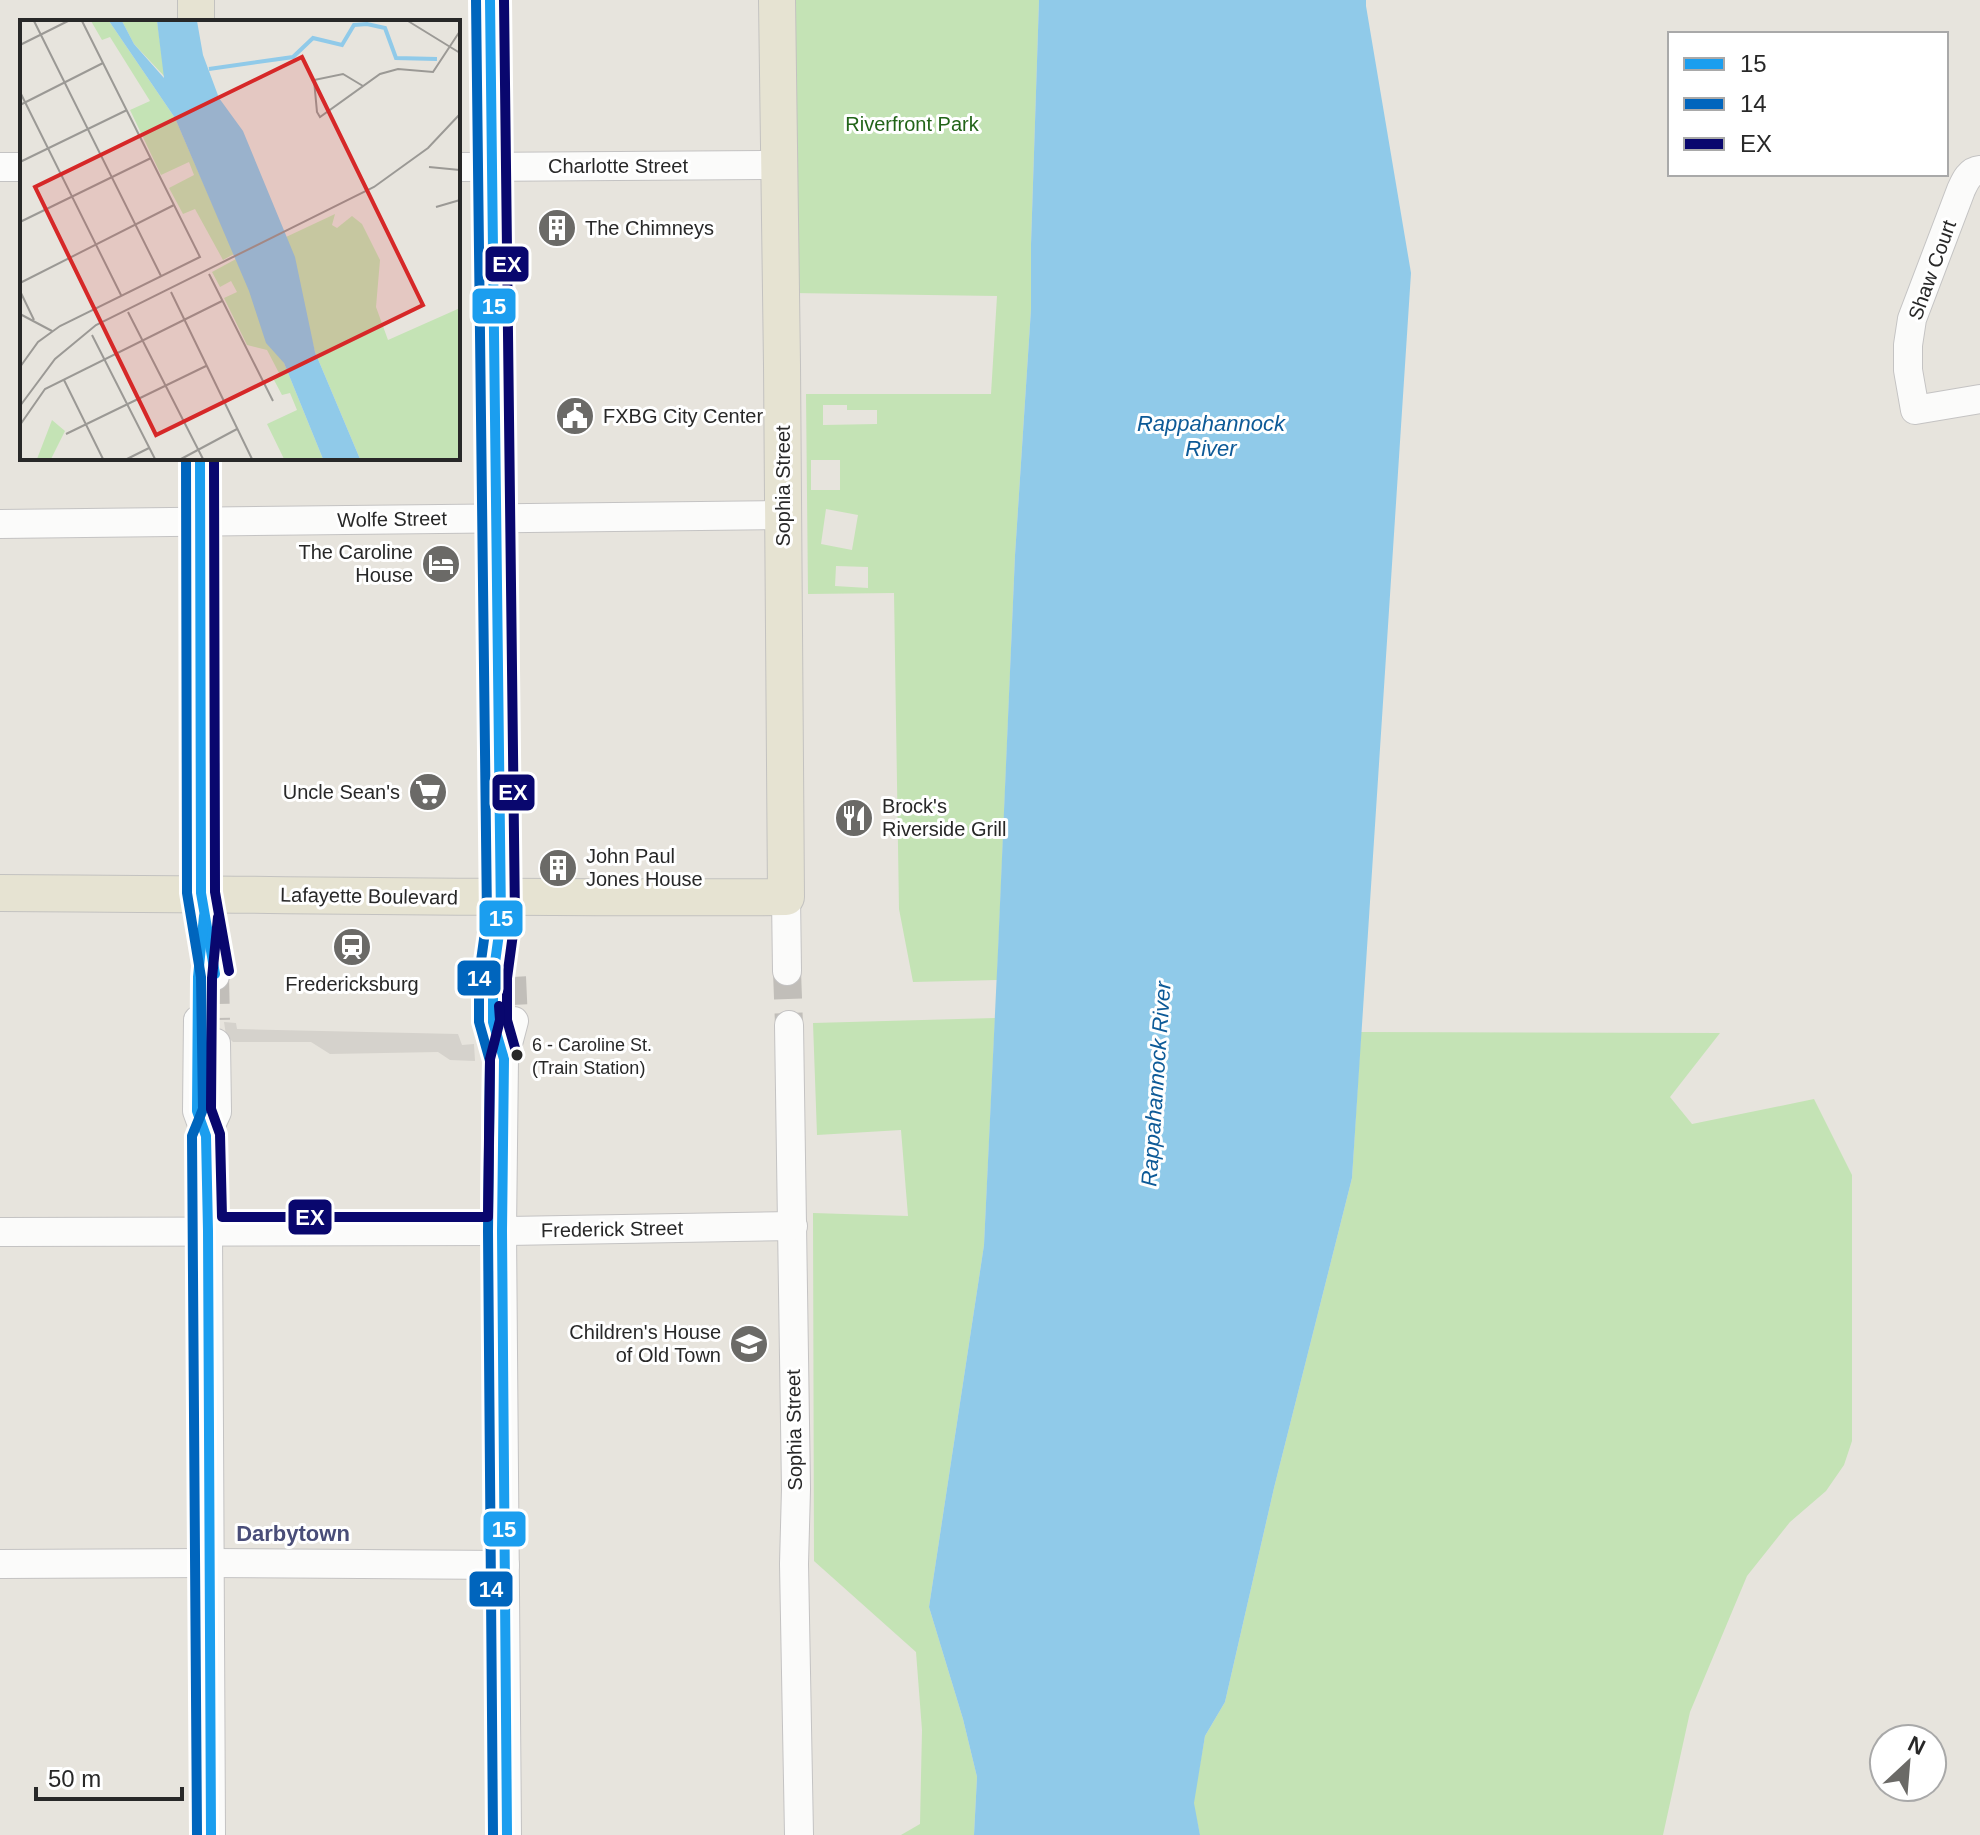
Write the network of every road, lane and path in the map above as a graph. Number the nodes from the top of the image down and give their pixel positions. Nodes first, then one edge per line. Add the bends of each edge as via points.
1 (490, 0) edge
2 (777, 0) edge
3 (779, 165) junction
4 (475, 166) edge
5 (1980, 170) edge
6 (1980, 399) edge
7 (200, 460) edge
8 (783, 515) junction
9 (497, 518) junction
10 (200, 522) junction
11 (0, 524) edge
12 (0, 893) edge
13 (786, 897) junction
14 (202, 905) junction
15 (501, 909) junction
16 (787, 971) tunnel mouth
17 (206, 976) tunnel mouth
18 (503, 977) tunnel mouth
19 (207, 1020) tunnel mouth
20 (503, 1022) tunnel mouth
21 (789, 1025) tunnel mouth
22 (793, 1226) junction
23 (208, 1231) junction
24 (502, 1231) junction
25 (0, 1232) edge
26 (209, 1563) junction
27 (0, 1564) edge
28 (505, 1565) junction
29 (211, 1835) edge
30 (507, 1835) edge
31 (799, 1835) edge

1 - 4 main road
2 - 3 main road, Sophia Street
3 - 4 street, Charlotte Street
3 - 8 main road, Sophia Street
4 - 9 main road
5 - 6 street, Shaw Court via 1968,176 1961,190 1912,319 1908,345 1915,410
7 - 10 main road
8 - 9 street, Wolfe Street
8 - 13 main road, Sophia Street
9 - 10 street, Wolfe Street
9 - 15 main road
10 - 11 street, Wolfe Street
10 - 14 main road
12 - 14 main road, Lafayette Boulevard
13 - 15 main road, Lafayette Boulevard
13 - 16 street, Sophia Street
14 - 15 main road, Lafayette Boulevard
14 - 17 street
15 - 18 street
19 - 23 street via 217,1112 206,1136
20 - 24 street
21 - 22 street, Sophia Street
22 - 24 street, Frederick Street
22 - 31 street, Sophia Street
23 - 24 street, Frederick Street
23 - 25 street, Frederick Street
23 - 26 street
24 - 28 street
26 - 27 street
26 - 28 street
26 - 29 street
28 - 30 street

